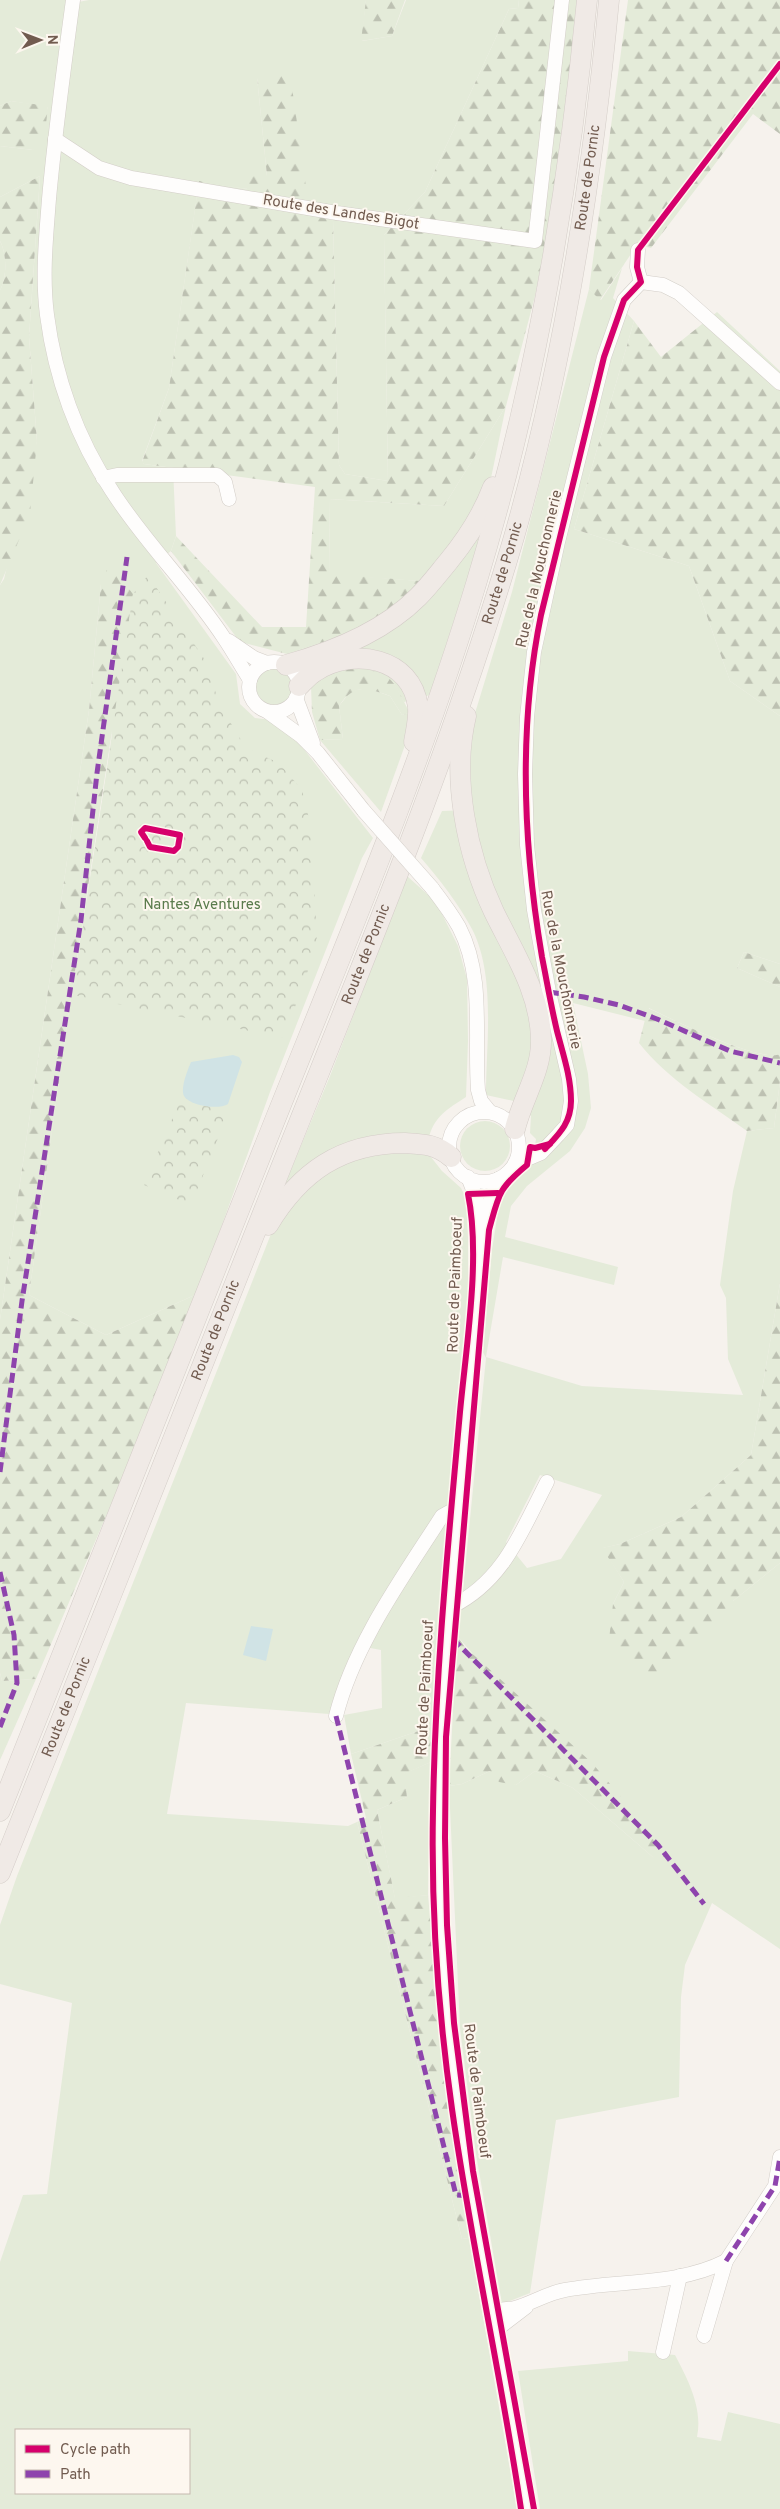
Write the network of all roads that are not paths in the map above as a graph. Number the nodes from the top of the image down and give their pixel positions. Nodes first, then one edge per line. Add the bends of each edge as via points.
1 (73, 0) edge
2 (562, 0) edge
3 (587, 0) edge
4 (609, 0) edge
5 (55, 139) junction
6 (638, 250) dead end
7 (641, 282) junction
8 (780, 383) edge
9 (512, 450) junction
10 (104, 478) junction
11 (229, 499) dead end
12 (224, 637) junction
13 (276, 664) junction
14 (475, 665) junction
15 (250, 680) junction
16 (298, 692) junction
17 (268, 712) junction
18 (318, 753) junction
19 (391, 824) junction
20 (476, 1067) junction
21 (490, 1112) junction
22 (464, 1118) junction
23 (517, 1135) junction
24 (550, 1144) junction
25 (451, 1157) junction
26 (515, 1164) junction
27 (468, 1178) junction
28 (498, 1179) junction
29 (482, 1239) junction
30 (240, 1270) junction
31 (547, 1482) dead end
32 (459, 1511) junction
33 (451, 1607) junction
34 (336, 1716) dead end
35 (0, 1811) edge
36 (0, 1873) edge
37 (780, 2157) edge
38 (777, 2188) edge
39 (726, 2261) junction
40 (680, 2276) junction
41 (537, 2299) junction
42 (493, 2310) junction
43 (496, 2330) junction
44 (704, 2336) dead end
45 (663, 2352) dead end
46 (527, 2509) edge

1 - 5 street
2 - 5 street, Route des Landes Bigot via 535,241 346,214 132,178 99,168
3 - 9 highway, Route de Pornic via 560,221 536,348
4 - 14 highway, Route de Pornic via 590,178 563,332 526,489
5 - 10 street via 44,255 47,316 66,398
6 - 7 street via 637,267
7 - 8 street via 663,285 679,293
7 - 24 street, Rue de la Mouchonnerie via 624,300 604,357 534,652 527,717 525,774 534,910 571,1101 567,1126
9 - 13 highway via 500,465 479,518 458,550 417,598 360,638 316,657
9 - 19 highway, Route de Pornic via 467,612 433,715
10 - 11 street via 117,475 217,475 225,482
10 - 12 street via 132,520
12 - 13 street via 254,658
12 - 15 street
13 - 15 street via 254,671
13 - 16 street via 295,674
14 - 23 highway via 475,687 462,739 462,804 466,833 484,890 530,987 540,1024 538,1064 520,1110
14 - 30 highway, Route de Pornic via 399,872
15 - 17 street via 252,700
16 - 17 street via 288,708
16 - 18 street via 306,728
16 - 19 highway via 316,671 339,661 364,658 389,664 410,685 418,708 418,722 393,802
17 - 18 street
18 - 20 street, bridge via 432,888 459,928 472,966 477,999
19 - 35 highway, Route de Pornic
20 - 21 street via 481,1101
20 - 22 street via 471,1101
21 - 22 street via 476,1112
21 - 23 street via 504,1118
22 - 25 street via 452,1134 449,1143
23 - 24 street via 535,1148
23 - 26 street
24 - 26 street, Rue de la Mouchonnerie via 540,1153
25 - 27 street via 457,1169
25 - 30 highway via 433,1145 392,1143 335,1156 290,1192 268,1224 255,1253
26 - 28 street
27 - 28 street via 482,1182
27 - 29 street, Route de Paimboeuf via 477,1200
28 - 29 street, Route de Paimboeuf
29 - 32 street, Route de Paimboeuf
30 - 36 highway, Route de Pornic
31 - 33 street via 499,1570 468,1598
32 - 33 street, Route de Paimboeuf
32 - 34 street via 451,1510 442,1516 386,1604 346,1683
33 - 42 street, Route de Paimboeuf via 440,1755 441,1920 458,2106
37 - 38 street
38 - 39 street
39 - 40 street
39 - 44 street
40 - 41 street via 566,2290
40 - 45 street
41 - 42 street via 514,2308
41 - 43 street
42 - 43 street, Route de Paimboeuf
43 - 46 street, Route de Paimboeuf

